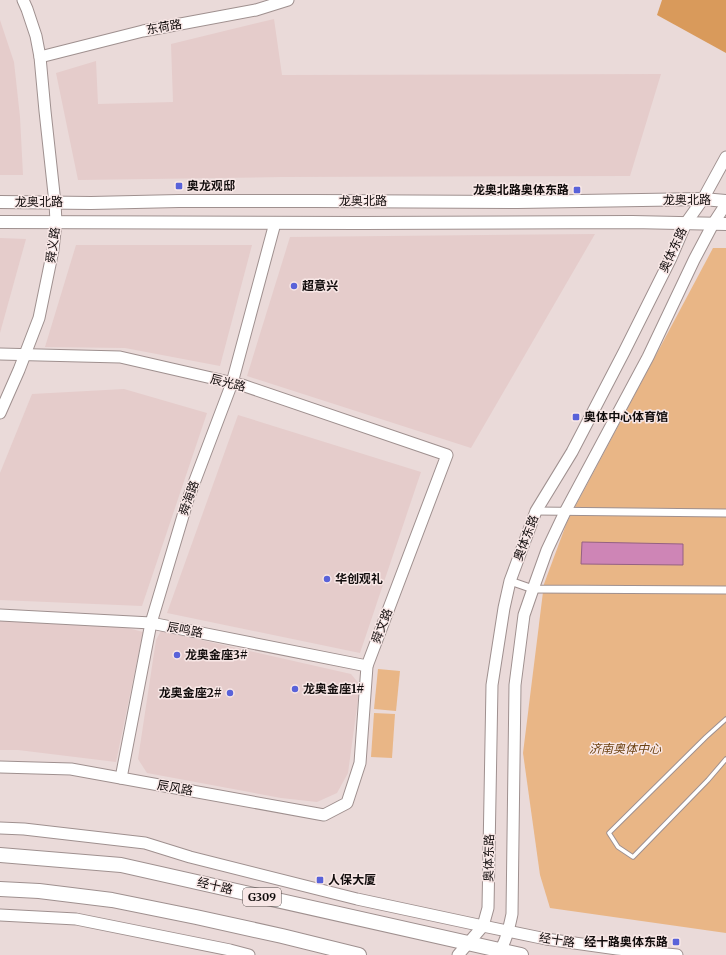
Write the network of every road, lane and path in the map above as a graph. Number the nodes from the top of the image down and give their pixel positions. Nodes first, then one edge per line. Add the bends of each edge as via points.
1 (23, 0) edge
2 (288, 0) edge
3 (40, 57) junction
4 (726, 157) edge
5 (703, 199) junction
6 (726, 201) edge
7 (0, 202) edge
8 (55, 203) junction
9 (726, 204) edge
10 (0, 222) edge
11 (56, 222) junction
12 (275, 223) junction
13 (686, 223) junction
14 (713, 224) junction
15 (726, 224) edge
16 (0, 354) edge
17 (25, 354) junction
18 (232, 383) junction
19 (0, 414) edge
20 (447, 455) joint
21 (536, 511) junction
22 (565, 512) junction
23 (726, 513) edge
24 (510, 581) junction
25 (533, 589) junction
26 (726, 590) edge
27 (0, 614) edge
28 (151, 623) junction
29 (367, 666) junction
30 (726, 719) edge
31 (726, 759) edge
32 (0, 767) edge
33 (121, 778) junction
34 (347, 803) joint
35 (0, 828) edge
36 (0, 855) edge
37 (0, 889) edge
38 (0, 915) edge
39 (483, 926) junction
40 (509, 931) junction
41 (469, 943) junction
42 (499, 953) edge
43 (249, 955) edge
44 (359, 955) edge
45 (458, 955) edge
46 (521, 955) edge
47 (677, 955) edge

1 - 3 street, 舜义路 via 36,36
2 - 3 street, 东荷路 via 256,10 143,31
3 - 8 street, 舜义路
4 - 5 street, 奥体东路
5 - 6 main road, 龙奥北路
5 - 8 main road, 龙奥北路
5 - 13 street, 奥体东路
7 - 8 main road, 龙奥北路
8 - 11 street, 舜义路
9 - 14 street
10 - 11 main road, 龙奥北路
11 - 12 main road, 龙奥北路
11 - 17 street, 舜义路 via 39,318
12 - 13 main road, 龙奥北路
12 - 18 street, 舜海路
13 - 14 main road, 龙奥北路
13 - 21 street, 奥体东路 via 624,352 575,446
14 - 15 main road, 龙奥北路
14 - 22 street via 648,357
16 - 17 street, 辰光路
17 - 18 street, 辰光路 via 120,357
17 - 19 street, 舜义路
18 - 20 street, 辰光路
18 - 28 street, 舜海路 via 188,499
20 - 29 street, 舜文路
21 - 22 street
21 - 24 street, 奥体东路
22 - 23 street
22 - 25 street via 547,550
24 - 25 street
24 - 39 street, 奥体东路 via 492,685 488,908
25 - 26 street
25 - 40 street via 524,615 515,685 512,914
27 - 28 street, 辰鸣路
28 - 29 street, 辰鸣路
28 - 33 street, 舜海路
29 - 34 street, 舜文路 via 360,763
30 - 31 lane via 609,833 618,847 634,857
32 - 33 street, 辰风路 via 71,769
33 - 34 street, 辰风路 via 324,815
35 - 39 street, 经十路 via 145,843 190,857 350,897
36 - 41 highway, 经十路 / G309 via 121,865
37 - 44 highway via 112,900
38 - 43 street via 76,919
39 - 40 street, 经十路
39 - 41 street, 奥体东路
40 - 42 street
40 - 47 street, 经十路 via 560,941
41 - 42 highway, 经十路 / G309
41 - 45 street, 奥体东路
42 - 46 highway, 经十路 / G309

